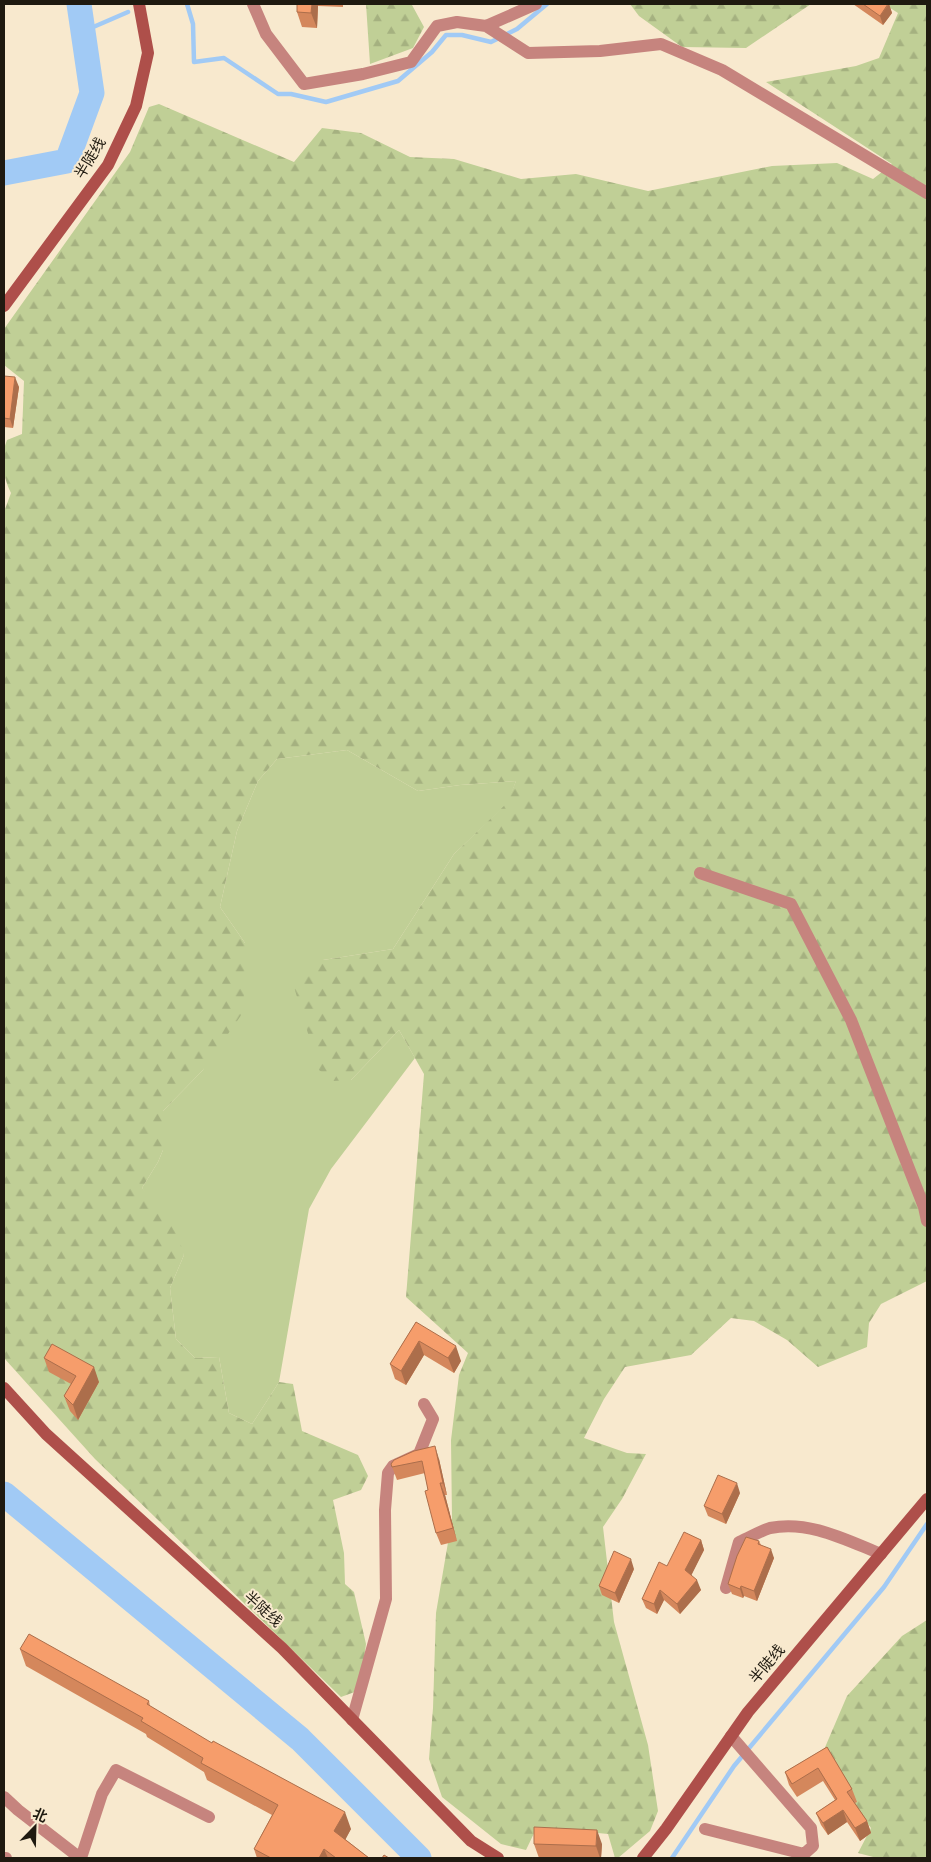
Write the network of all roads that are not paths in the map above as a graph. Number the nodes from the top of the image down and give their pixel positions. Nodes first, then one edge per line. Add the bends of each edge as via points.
1 (139, 4) edge
2 (253, 4) edge
3 (536, 4) edge
4 (490, 29) junction
5 (926, 188) edge
6 (4, 306) edge
7 (700, 873) dead end
8 (927, 1221) edge
9 (4, 1388) edge
10 (424, 1404) dead end
11 (927, 1499) edge
12 (881, 1554) junction
13 (726, 1588) edge
14 (352, 1720) junction
15 (736, 1740) junction
16 (4, 1797) edge
17 (209, 1817) dead end
18 (705, 1829) dead end
19 (80, 1858) edge
20 (498, 1858) edge
21 (643, 1858) edge

1 - 6 street, 半陡线 via 148,53 136,106 108,165
2 - 4 street via 266,34 304,84 411,62 437,26 457,22
3 - 4 street
4 - 5 street via 528,53 600,51 660,44 722,70
7 - 8 street via 791,904 851,1020
9 - 14 street, 半陡线 via 46,1434 282,1648
10 - 14 street via 433,1419 420,1454 394,1466 388,1473 386,1599
11 - 12 street, 半陡线
12 - 13 street via 818,1530 770,1528 738,1542
12 - 15 street, 半陡线 via 748,1712
14 - 20 street, 半陡线 via 471,1841
15 - 18 street via 811,1828 813,1846 804,1854
15 - 21 street, 半陡线
16 - 19 street
17 - 19 street via 116,1770 102,1794

